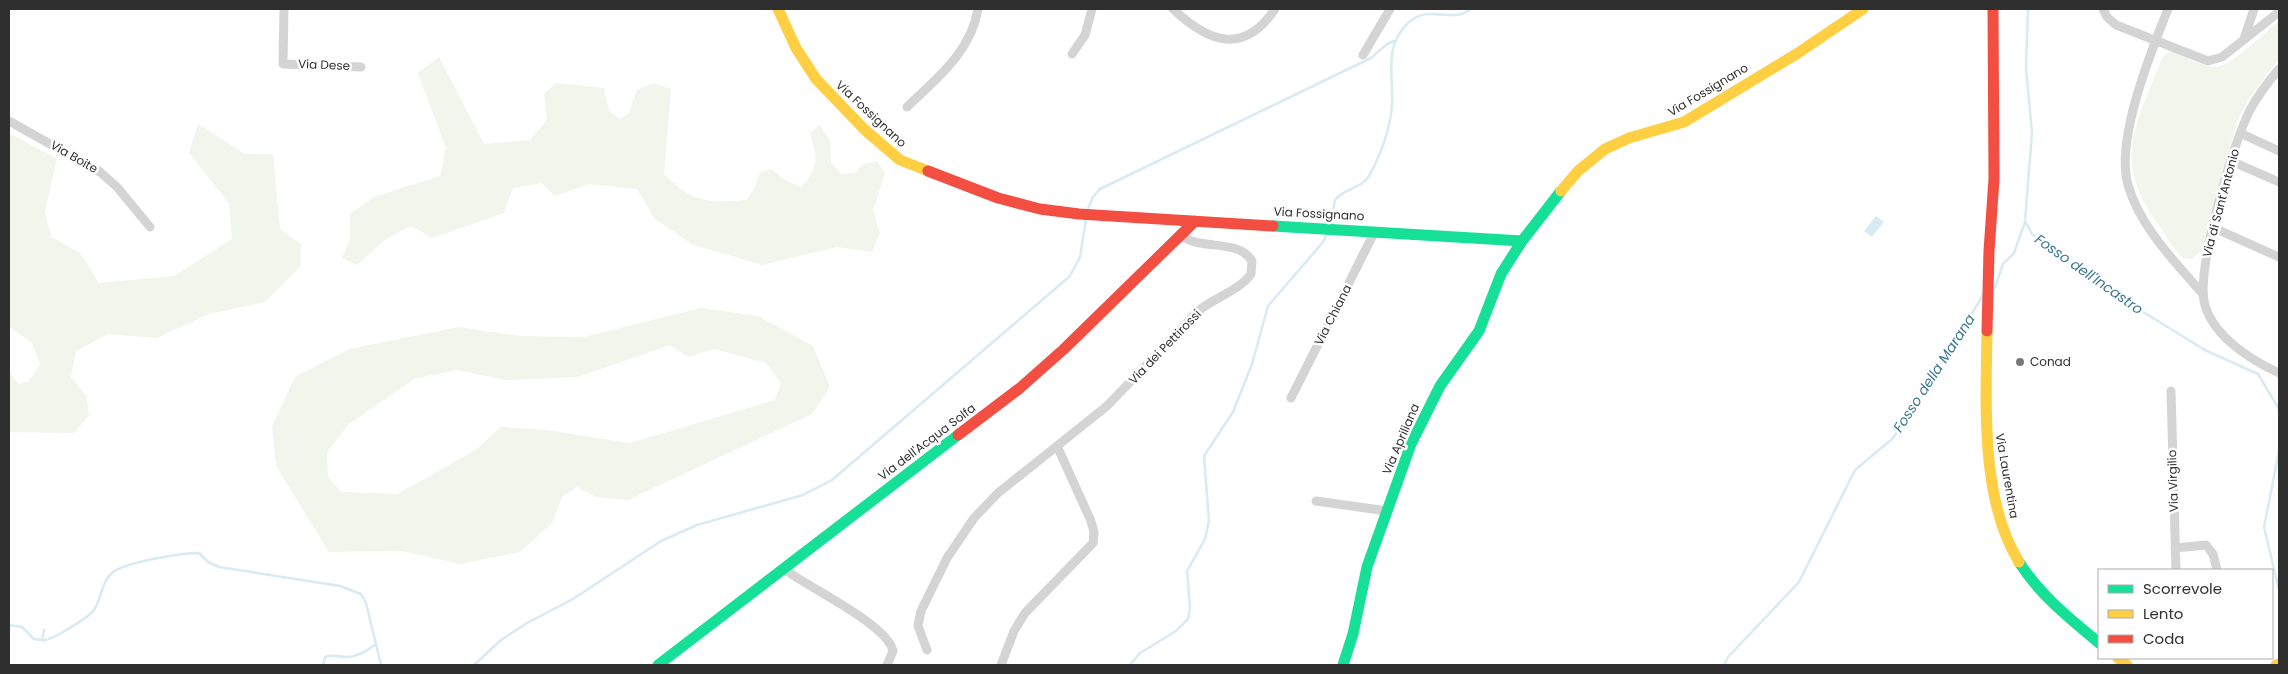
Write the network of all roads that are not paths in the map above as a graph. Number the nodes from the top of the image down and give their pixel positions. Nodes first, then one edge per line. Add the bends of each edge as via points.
1 (284, 9) edge
2 (778, 9) edge
3 (978, 9) edge
4 (1092, 9) edge
5 (1173, 9) edge
6 (1275, 9) edge
7 (1390, 9) edge
8 (1863, 9) edge
9 (1993, 9) edge
10 (2102, 9) edge
11 (2168, 9) edge
12 (2254, 9) edge
13 (2279, 12) edge
14 (2156, 40) junction
15 (2243, 40) junction
16 (1072, 54) dead end
17 (1363, 55) dead end
18 (361, 67) dead end
19 (2279, 69) edge
20 (907, 107) dead end
21 (9, 121) edge
22 (2240, 134) junction
23 (2279, 151) edge
24 (2231, 162) junction
25 (2279, 182) edge
26 (1195, 221) junction
27 (150, 227) dead end
28 (2214, 228) junction
29 (1375, 231) junction
30 (1180, 236) junction
31 (1522, 241) junction
32 (2279, 257) edge
33 (2203, 294) junction
34 (2279, 372) edge
35 (2171, 391) dead end
36 (1291, 398) dead end
37 (1056, 446) junction
38 (1316, 501) dead end
39 (1387, 511) junction
40 (2175, 548) junction
41 (784, 569) junction
42 (2176, 569) edge
43 (2217, 569) edge
44 (2098, 642) edge
45 (927, 650) dead end
46 (658, 665) edge
47 (887, 665) edge
48 (1001, 665) edge
49 (1343, 665) edge

1 - 18 street, Via Dese via 282,64
2 - 26 street, Via Fossignano via 796,48 816,79 900,160 991,196 1040,208 1079,214
3 - 20 street via 962,51
4 - 16 street via 1085,35
5 - 6 street via 1199,30 1223,40 1254,33
7 - 17 street
8 - 31 street, Via Fossignano via 1684,122 1663,131 1626,139 1602,151 1576,173
9 - 44 street, Via Laurentina via 1994,179 1985,425 1996,503 2014,556 2032,583
10 - 14 street via 2109,20
11 - 14 street
12 - 15 street
13 - 15 street
14 - 15 street via 2206,61 2219,58
14 - 33 street via 2126,138 2127,183 2153,233
19 - 22 street, Via di Sant'Antonio via 2257,98
21 - 27 street, Via Boite via 100,172
22 - 23 street
22 - 24 street, Via di Sant'Antonio
24 - 25 street
24 - 28 street, Via di Sant'Antonio
26 - 29 street, Via Fossignano
26 - 30 street, Via dell'Acqua Solfa
28 - 32 street
28 - 33 street, Via di Sant'Antonio via 2205,261
29 - 31 street, Via Fossignano
29 - 36 street, Via Chiana
30 - 37 street, Via dei Pettirossi via 1191,243 1243,252 1252,261 1251,274 1197,312 1114,400
30 - 41 street, Via dell'Acqua Solfa via 1020,388
31 - 39 street, Via Apriliana via 1501,274 1479,330 1426,411
33 - 34 street, Via di Sant'Antonio via 2208,314 2223,334 2251,358
35 - 40 street, Via Virgilio
37 - 45 street, Via dei Pettirossi via 988,502 952,548 919,615 919,630
37 - 48 street via 1090,518 1093,543 1028,608 1014,631
38 - 39 street
39 - 49 street, Via Apriliana via 1366,567 1353,634
40 - 42 street, Via Virgilio
40 - 43 street via 2206,545 2213,554
41 - 46 street, Via dell'Acqua Solfa
41 - 47 street via 883,634 893,651

